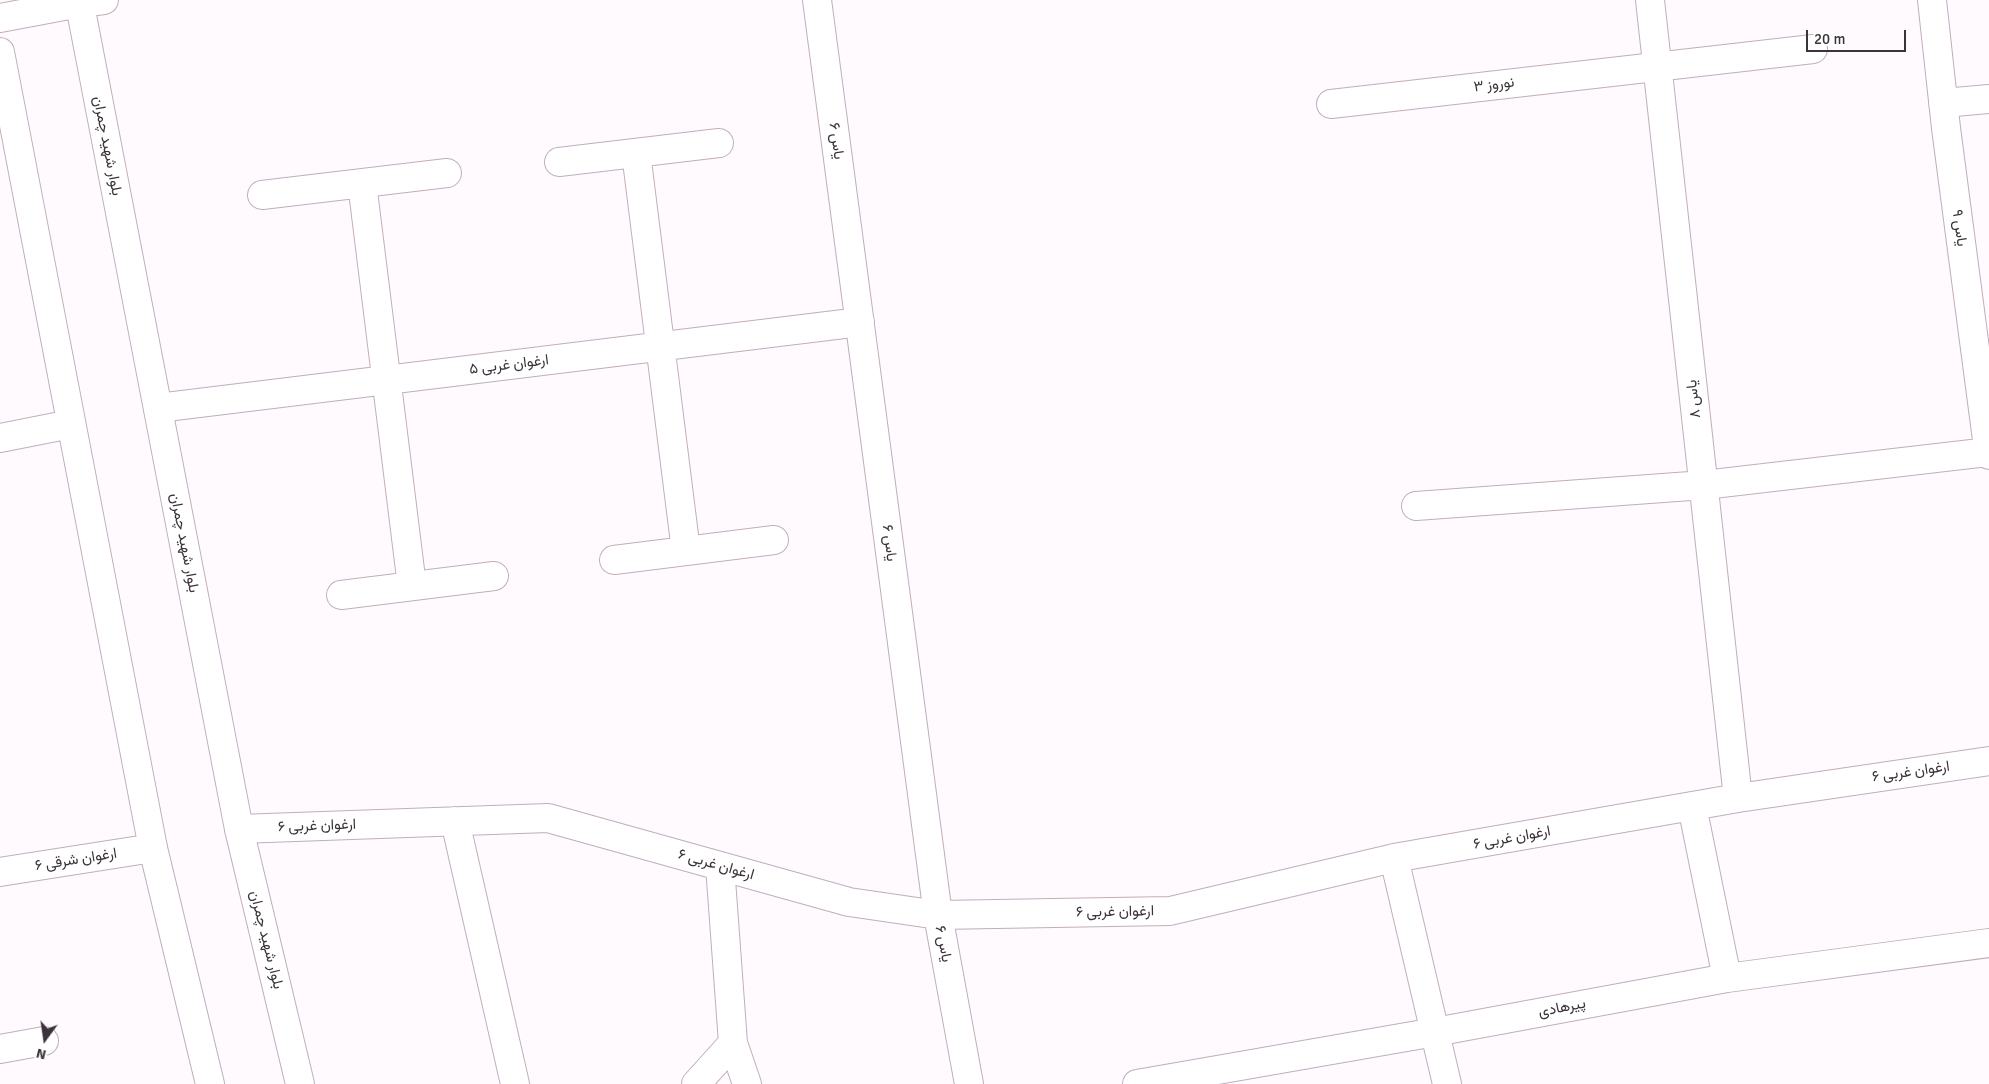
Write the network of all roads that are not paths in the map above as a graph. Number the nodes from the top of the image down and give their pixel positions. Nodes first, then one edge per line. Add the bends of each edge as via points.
1 (817, 0) edge
2 (1650, 0) edge
3 (1932, 0) edge
4 (88, 1) edge
5 (0, 18) edge
6 (1813, 49) dead end
7 (0, 52) edge
8 (1657, 66) junction
9 (1989, 99) edge
10 (1943, 103) junction
11 (1331, 104) dead end
12 (719, 143) dead end
13 (636, 153) junction
14 (559, 162) dead end
15 (447, 173) dead end
16 (362, 183) junction
17 (262, 195) dead end
18 (860, 322) junction
19 (660, 346) junction
20 (387, 379) junction
21 (158, 408) junction
22 (71, 424) junction
23 (0, 438) edge
24 (1989, 454) edge
25 (1704, 485) junction
26 (1416, 506) dead end
27 (774, 540) dead end
28 (686, 551) junction
29 (614, 560) dead end
30 (494, 576) dead end
31 (412, 586) junction
32 (341, 595) dead end
33 (1989, 761) edge
34 (1738, 798) junction
35 (1692, 806) junction
36 (455, 821) junction
37 (239, 829) junction
38 (153, 848) junction
39 (1394, 858) junction
40 (720, 866) junction
41 (0, 872) edge
42 (938, 915) junction
43 (1989, 943) edge
44 (1726, 978) junction
45 (1436, 1032) junction
46 (44, 1041) dead end
47 (733, 1044) junction
48 (0, 1049) edge
49 (210, 1084) edge
50 (300, 1084) edge
51 (515, 1084) edge
52 (696, 1084) edge
53 (747, 1084) edge
54 (970, 1084) edge
55 (1137, 1084) edge
56 (1447, 1084) edge

1 - 18 street, یاس ۶
2 - 8 street, یاس ۸
3 - 10 street, یاس ۹
4 - 5 street
4 - 21 street, بلوار شهید چمران
6 - 8 street, نوروز ۳
7 - 22 street
8 - 11 street, نوروز ۳
8 - 25 street, یاس ۸
9 - 10 street
10 - 24 street, یاس ۹
12 - 13 street
13 - 14 street
13 - 19 street
15 - 16 street
16 - 17 street
16 - 20 street
18 - 19 street, ارغوان غربی ۵
18 - 42 street, یاس ۶
19 - 20 street, ارغوان غربی ۵
19 - 28 street
20 - 21 street, ارغوان غربی ۵
20 - 31 street
21 - 37 street, بلوار شهید چمران
22 - 23 street
22 - 38 street
24 - 25 street
25 - 26 street
25 - 34 street, یاس ۸
27 - 28 street
28 - 29 street
30 - 31 street
31 - 32 street
33 - 34 street, ارغوان غربی ۶
34 - 35 street, ارغوان غربی ۶
35 - 39 street, ارغوان غربی ۶
35 - 44 street
36 - 37 street, ارغوان غربی ۶
36 - 40 street, ارغوان غربی ۶ via 548,818
36 - 51 street
37 - 50 street, بلوار شهید چمران
38 - 41 street, ارغوان شرقی ۶
38 - 49 street
39 - 42 street, ارغوان غربی ۶ via 1170,911
39 - 45 street
40 - 42 street, ارغوان غربی ۶ via 849,902
40 - 47 street
42 - 54 street, یاس ۶
43 - 44 street, پیرهادی
44 - 45 street, پیرهادی
45 - 55 street, پیرهادی
45 - 56 street
46 - 48 street
47 - 52 street
47 - 53 street

